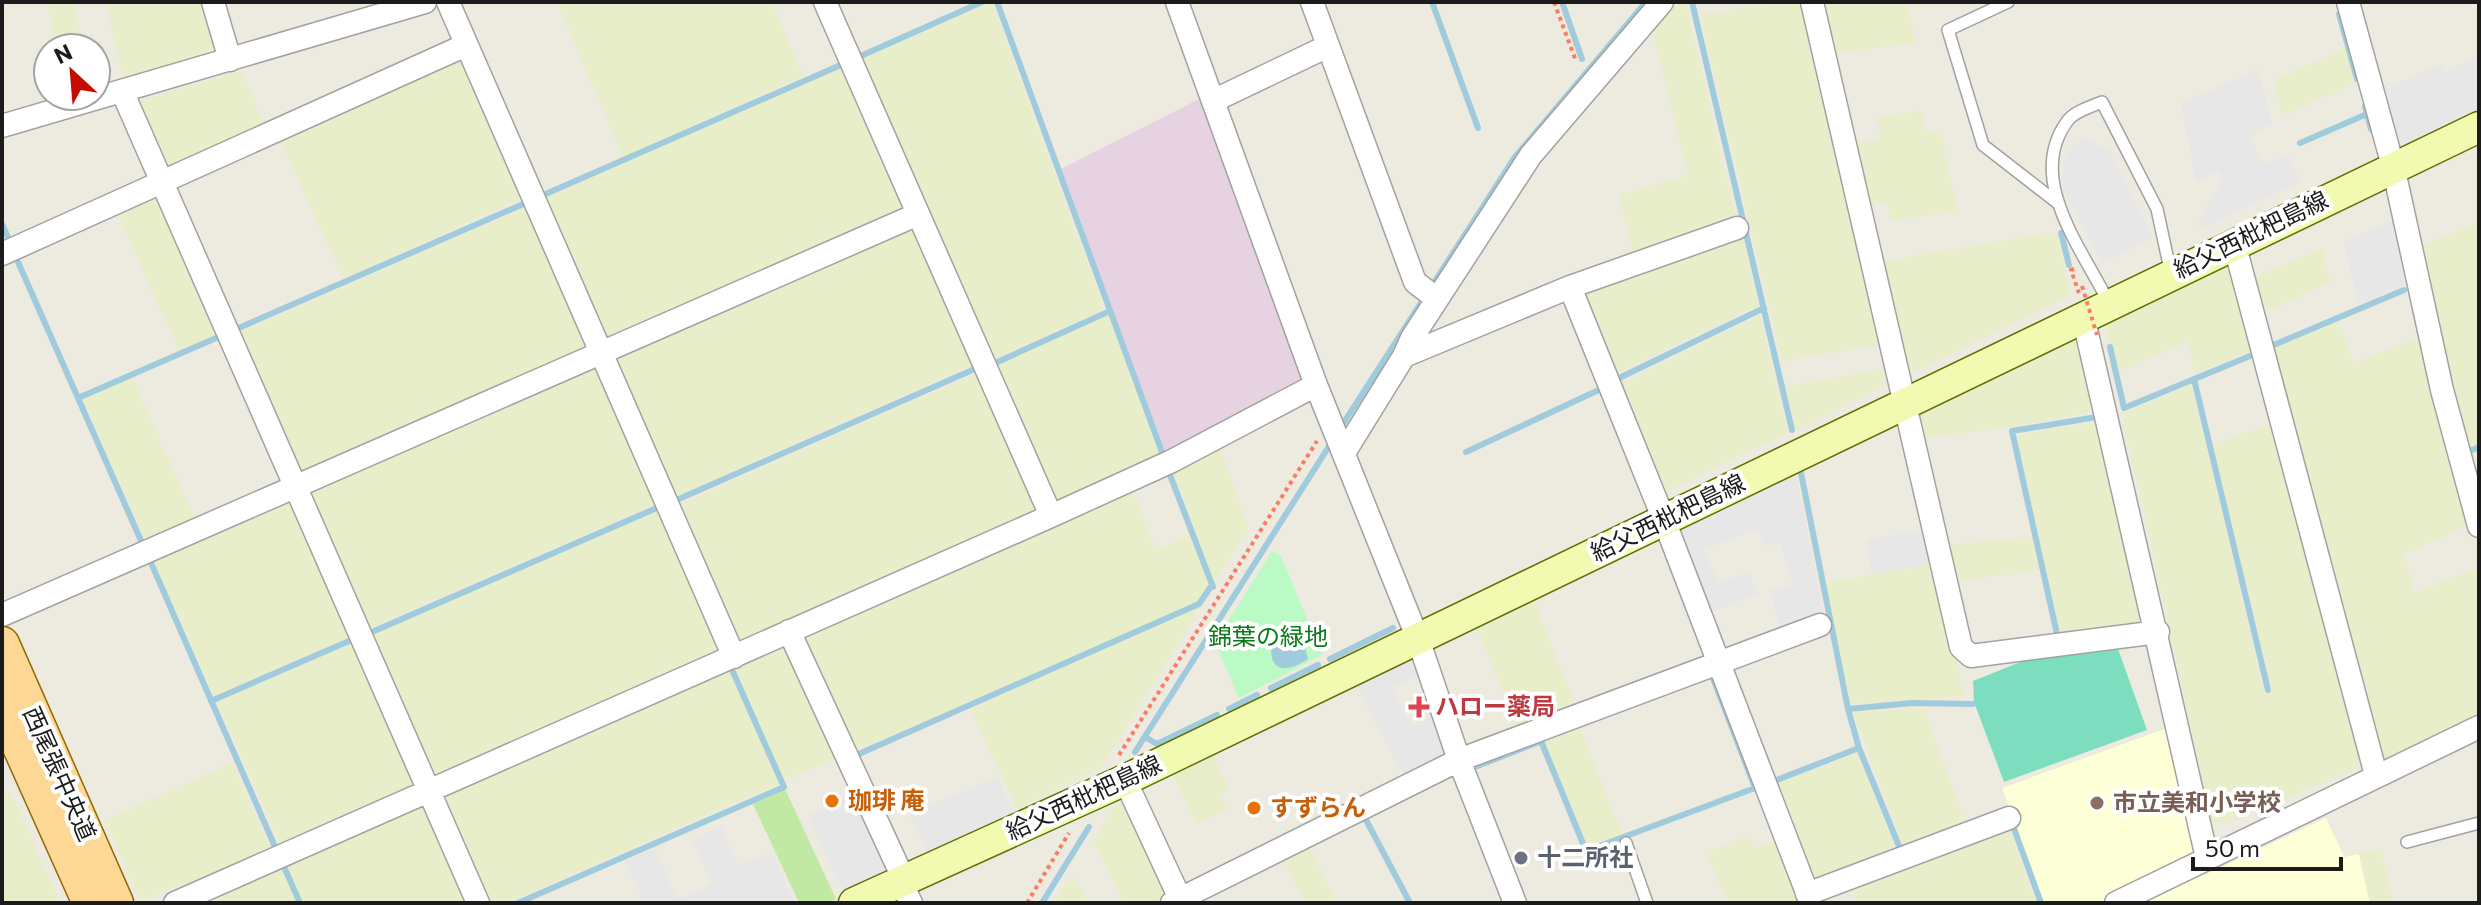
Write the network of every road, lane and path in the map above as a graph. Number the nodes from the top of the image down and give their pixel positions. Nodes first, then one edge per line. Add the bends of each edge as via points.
1 (213, 2) edge
2 (425, 2) edge
3 (448, 2) edge
4 (825, 2) edge
5 (1177, 2) edge
6 (1312, 2) edge
7 (1554, 2) edge
8 (1662, 2) edge
9 (1812, 2) edge
10 (2008, 2) edge
11 (2348, 2) edge
12 (466, 45) junction
13 (1328, 46) junction
14 (230, 60) junction
15 (1576, 61) dead end
16 (122, 91) junction
17 (1213, 101) junction
18 (2, 126) edge
19 (2479, 127) edge
20 (2393, 166) junction
21 (161, 182) junction
22 (2059, 205) junction
23 (916, 215) junction
24 (1737, 228) dead end
25 (2234, 243) junction
26 (2, 254) edge
27 (2171, 274) junction
28 (2082, 286) dead end
29 (1570, 287) junction
30 (1429, 293) junction
31 (2097, 318) junction
32 (598, 352) junction
33 (1404, 356) junction
34 (1316, 385) junction
35 (1905, 405) junction
36 (1331, 421) junction
37 (1343, 450) junction
38 (293, 484) junction
39 (1051, 516) junction
40 (1664, 520) junction
41 (2479, 526) edge
42 (2, 615) edge
43 (1820, 625) dead end
44 (789, 631) junction
45 (2158, 632) junction
46 (1418, 639) junction
47 (2, 644) edge
48 (734, 657) junction
49 (1719, 663) junction
50 (2, 707) edge
51 (2479, 727) edge
52 (1459, 760) junction
53 (2376, 775) junction
54 (1125, 780) junction
55 (429, 790) junction
56 (1083, 799) junction
57 (2009, 818) dead end
58 (2479, 823) edge
59 (2407, 842) dead end
60 (1626, 843) dead end
61 (2207, 858) junction
62 (905, 888) edge
63 (1809, 898) edge
64 (1178, 902) edge
65 (90, 903) edge
66 (116, 903) edge
67 (175, 903) edge
68 (478, 903) edge
69 (854, 903) edge
70 (1027, 903) edge
71 (1515, 903) edge
72 (1647, 903) edge
73 (2116, 903) edge

1 - 14 street
2 - 14 street
3 - 12 street
4 - 23 street
5 - 17 street
6 - 13 street
7 - 15 path
8 - 30 street via 1531,155
9 - 35 street
10 - 22 lane via 1948,30 1983,145
11 - 20 street
12 - 21 street
12 - 32 street
13 - 17 street
13 - 30 street
14 - 16 street
16 - 18 street
16 - 21 street
17 - 34 street
19 - 20 main road, 給父西枇杷島線
20 - 25 main road, 給父西枇杷島線
20 - 41 street via 2442,390
21 - 26 street
21 - 38 street
22 - 27 lane via 2051,163 2057,141 2070,117 2102,102 2157,209
22 - 31 lane
23 - 32 street
23 - 39 street
24 - 29 street
25 - 27 main road, 給父西枇杷島線
25 - 53 street
27 - 31 main road, 給父西枇杷島線
28 - 31 path, bridge
29 - 33 street
29 - 40 street
30 - 33 street
31 - 35 main road, 給父西枇杷島線
31 - 45 street
32 - 38 street
32 - 48 street
33 - 37 street
34 - 36 street
34 - 39 street via 1172,461
35 - 40 main road, 給父西枇杷島線
35 - 45 street via 1961,647 1971,656
36 - 37 street
36 - 56 path
37 - 46 street
38 - 42 street
38 - 55 street
39 - 44 street
40 - 46 main road, 給父西枇杷島線
40 - 49 street
43 - 49 street
44 - 48 street
44 - 62 street
45 - 61 street
46 - 52 street
46 - 54 main road, 給父西枇杷島線
47 - 66 main road, 西尾張中央道
48 - 55 street
49 - 52 street
49 - 63 street
50 - 65 main road, 西尾張中央道
51 - 53 street
52 - 64 street
52 - 71 street
53 - 61 street
54 - 56 main road, 給父西枇杷島線
54 - 64 street
55 - 67 street
55 - 68 street
56 - 62 main road, 給父西枇杷島線
56 - 70 path via 1076,821
57 - 63 street
58 - 59 lane
60 - 72 lane
61 - 73 street
62 - 69 main road, 給父西枇杷島線

